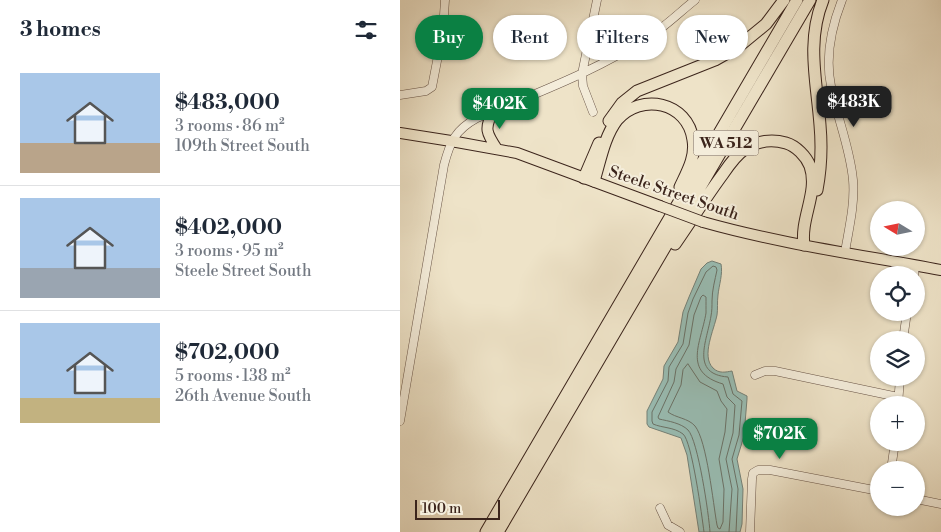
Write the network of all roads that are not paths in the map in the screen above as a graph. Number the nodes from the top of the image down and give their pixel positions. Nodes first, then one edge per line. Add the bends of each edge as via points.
1 (445, 0) edge
2 (597, 0) edge
3 (695, 0) edge
4 (784, 0) edge
5 (798, 0) edge
6 (810, 0) edge
7 (823, 0) edge
8 (842, 0) edge
9 (582, 74) junction
10 (400, 95) edge
11 (494, 111) junction
12 (593, 112) dead end
13 (400, 133) edge
14 (451, 140) junction
15 (498, 149) junction
16 (589, 180) junction
17 (804, 245) junction
18 (844, 252) junction
19 (898, 266) edge
20 (925, 270) edge
21 (941, 270) edge
22 (637, 285) junction
23 (755, 375) dead end
24 (878, 396) edge
25 (400, 421) edge
26 (870, 490) edge
27 (925, 501) edge
28 (941, 504) edge
29 (660, 508) dead end
30 (486, 532) edge
31 (498, 532) edge
32 (680, 532) edge
33 (750, 532) edge

1 - 10 street via 432,87
2 - 9 street
3 - 9 street via 654,33
4 - 16 highway via 766,24 738,47 628,97 609,120
5 - 22 highway, WA 512
6 - 22 highway, WA 512
7 - 17 highway via 815,27 813,51 821,137 820,169 810,235
8 - 18 street via 831,38 829,70 853,179 853,206
9 - 11 street
9 - 12 street
11 - 14 street via 469,122
11 - 15 main road via 487,126 489,136
13 - 14 main road, Steele Street South
14 - 15 main road, Steele Street South
14 - 25 street
15 - 16 main road, Steele Street South
16 - 17 main road, Steele Street South, bridge via 703,222
16 - 22 highway via 612,128 634,107 645,103 667,106 678,113 689,128 694,143 692,162 641,260
17 - 18 main road, Steele Street South
17 - 22 highway via 803,231 812,191 808,162 787,143 760,142 734,159 658,271
18 - 19 main road, Steele Street South
20 - 21 main road, Steele Street South
22 - 30 highway, WA 512
22 - 31 highway, WA 512
23 - 24 street via 776,371
26 - 33 street via 778,471 758,470 752,478
27 - 28 street
29 - 32 street via 668,525

